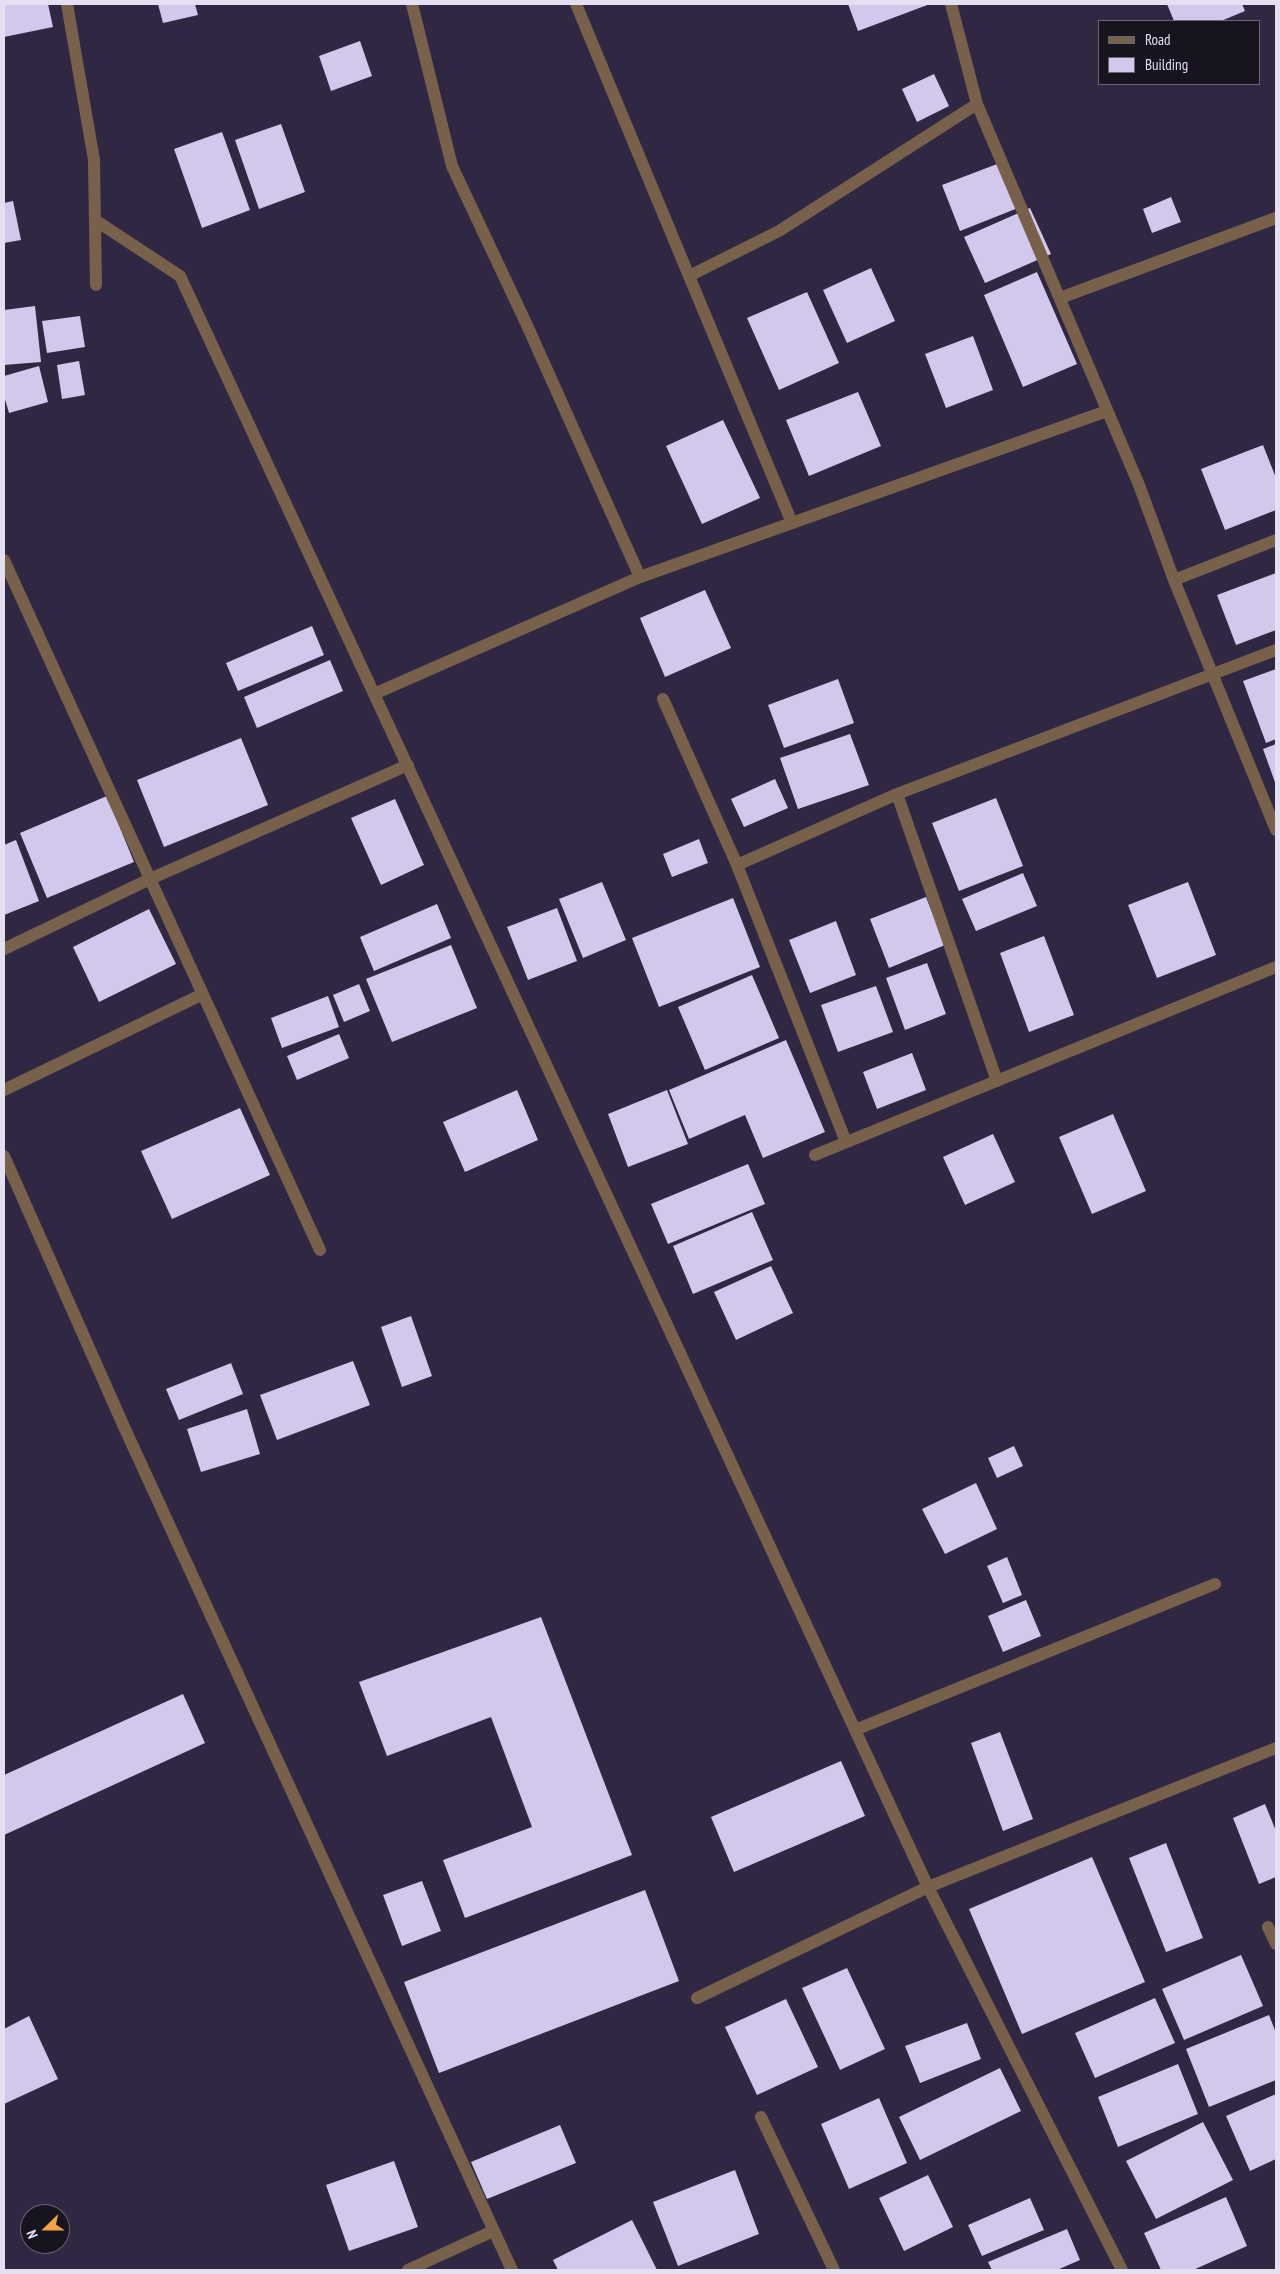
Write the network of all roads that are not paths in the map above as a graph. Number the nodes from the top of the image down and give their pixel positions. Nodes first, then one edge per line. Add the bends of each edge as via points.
1 (67, 4) edge
2 (412, 4) edge
3 (576, 4) edge
4 (951, 4) edge
5 (977, 104) junction
6 (1276, 218) edge
7 (95, 220) junction
8 (689, 276) junction
9 (96, 285) dead end
10 (1060, 298) junction
11 (1107, 411) junction
12 (792, 523) junction
13 (1276, 540) edge
14 (4, 560) edge
15 (640, 577) junction
16 (1174, 580) junction
17 (1276, 650) edge
18 (1213, 675) junction
19 (374, 694) junction
20 (663, 699) dead end
21 (408, 765) junction
22 (897, 794) junction
23 (1276, 830) edge
24 (737, 865) junction
25 (150, 880) junction
26 (4, 950) edge
27 (1276, 967) edge
28 (203, 994) junction
29 (997, 1081) junction
30 (4, 1090) edge
31 (846, 1142) junction
32 (815, 1155) dead end
33 (4, 1156) edge
34 (320, 1250) dead end
35 (1215, 1584) dead end
36 (855, 1730) junction
37 (1276, 1748) edge
38 (928, 1887) junction
39 (1268, 1927) dead end
40 (1276, 1944) edge
41 (697, 1998) dead end
42 (761, 2117) dead end
43 (493, 2231) junction
44 (408, 2270) edge
45 (512, 2270) edge
46 (834, 2270) edge
47 (1122, 2270) edge

1 - 7 street via 94,160
2 - 15 street via 452,166
3 - 8 street
4 - 5 street
5 - 8 street via 779,231
5 - 10 street
6 - 10 street
7 - 9 street
7 - 19 street via 180,276
8 - 12 street
10 - 11 street
11 - 12 street
11 - 16 street
12 - 15 street
13 - 16 street
14 - 25 street
15 - 19 street
16 - 18 street
17 - 18 street
18 - 22 street
18 - 23 street
19 - 21 street
20 - 24 street
21 - 25 street
21 - 36 street
22 - 24 street
22 - 29 street
24 - 31 street
25 - 26 street
25 - 28 street
27 - 29 street
28 - 30 street
28 - 34 street
29 - 31 street
31 - 32 street
33 - 43 street via 125,1430
35 - 36 street
36 - 38 street
37 - 38 street
38 - 41 street
38 - 47 street
39 - 40 street
42 - 46 street
43 - 44 street
43 - 45 street

